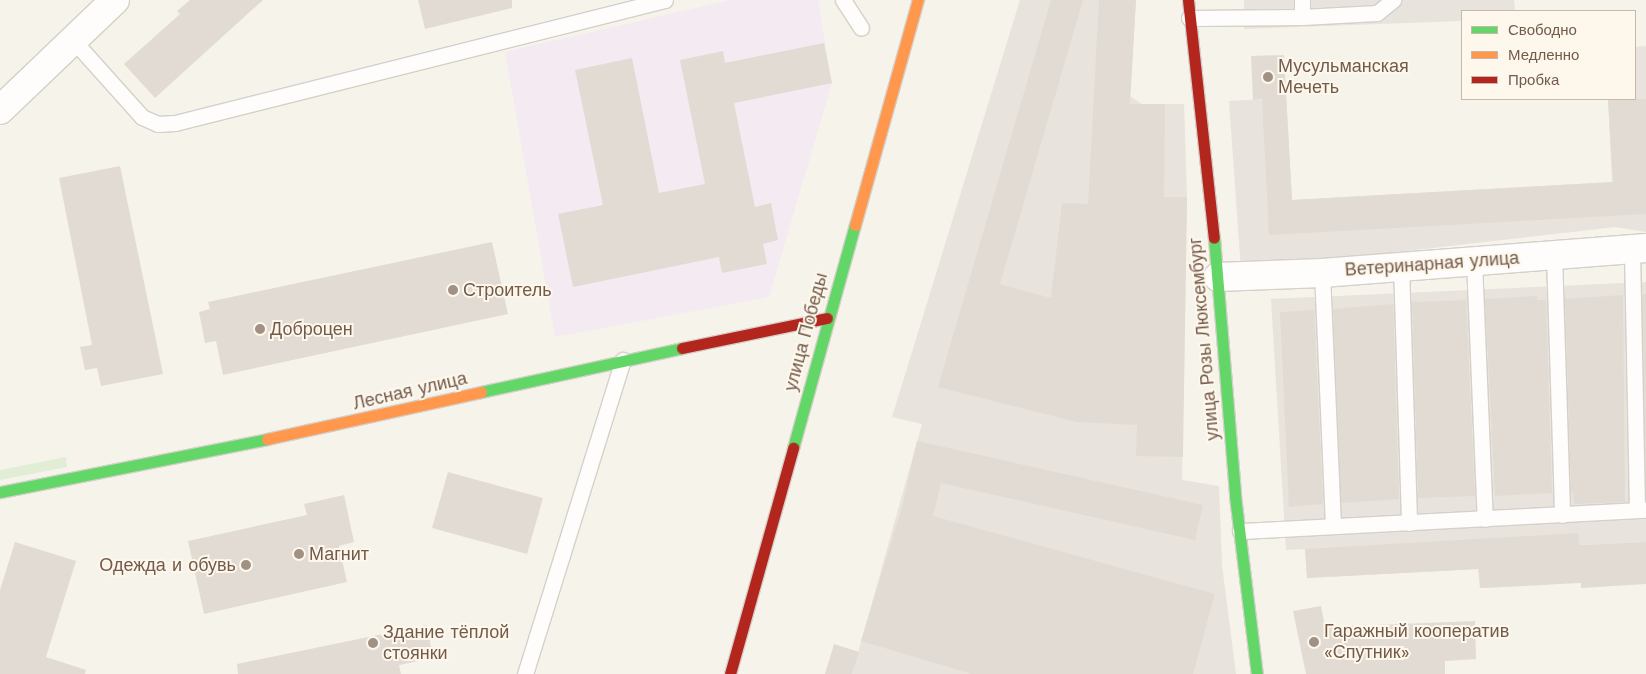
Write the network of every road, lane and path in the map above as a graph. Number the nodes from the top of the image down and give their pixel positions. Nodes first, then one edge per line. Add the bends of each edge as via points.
1 (115, 0) edge
2 (665, 0) edge
3 (843, 0) edge
4 (918, 0) edge
5 (1188, 0) edge
6 (1302, 0) edge
7 (1393, 0) edge
8 (1302, 17) junction
9 (1190, 18) junction
10 (861, 28) dead end
11 (73, 40) junction
12 (0, 110) edge
13 (1639, 249) edge
14 (1554, 255) junction
15 (1474, 261) junction
16 (1401, 266) junction
17 (1322, 273) junction
18 (1218, 277) junction
19 (827, 318) junction
20 (623, 360) junction
21 (0, 492) edge
22 (1642, 510) edge
23 (1562, 515) junction
24 (1486, 519) junction
25 (1409, 523) junction
26 (1333, 526) junction
27 (1240, 531) junction
28 (525, 674) edge
29 (730, 674) edge
30 (1257, 674) edge

1 - 11 street
2 - 11 lane via 158,124 142,117
3 - 10 lane
4 - 19 street, улица Победы
5 - 9 street, улица Розы Люксембург
6 - 8 lane
7 - 8 lane via 1377,13
8 - 9 lane
9 - 18 street, улица Розы Люксембург
11 - 12 street
13 - 14 street, Ветеринарная улица
13 - 22 lane
14 - 15 street, Ветеринарная улица
14 - 23 lane
15 - 16 street, Ветеринарная улица
15 - 24 lane
16 - 17 street, Ветеринарная улица
16 - 25 lane
17 - 18 street, Ветеринарная улица
17 - 26 lane
18 - 27 street, улица Розы Люксембург
19 - 20 street, Лесная улица
19 - 29 street, улица Победы
20 - 21 street, Лесная улица via 356,421
20 - 28 lane
22 - 23 lane
23 - 24 lane
24 - 25 lane
25 - 26 lane
26 - 27 lane
27 - 30 street, улица Розы Люксембург

